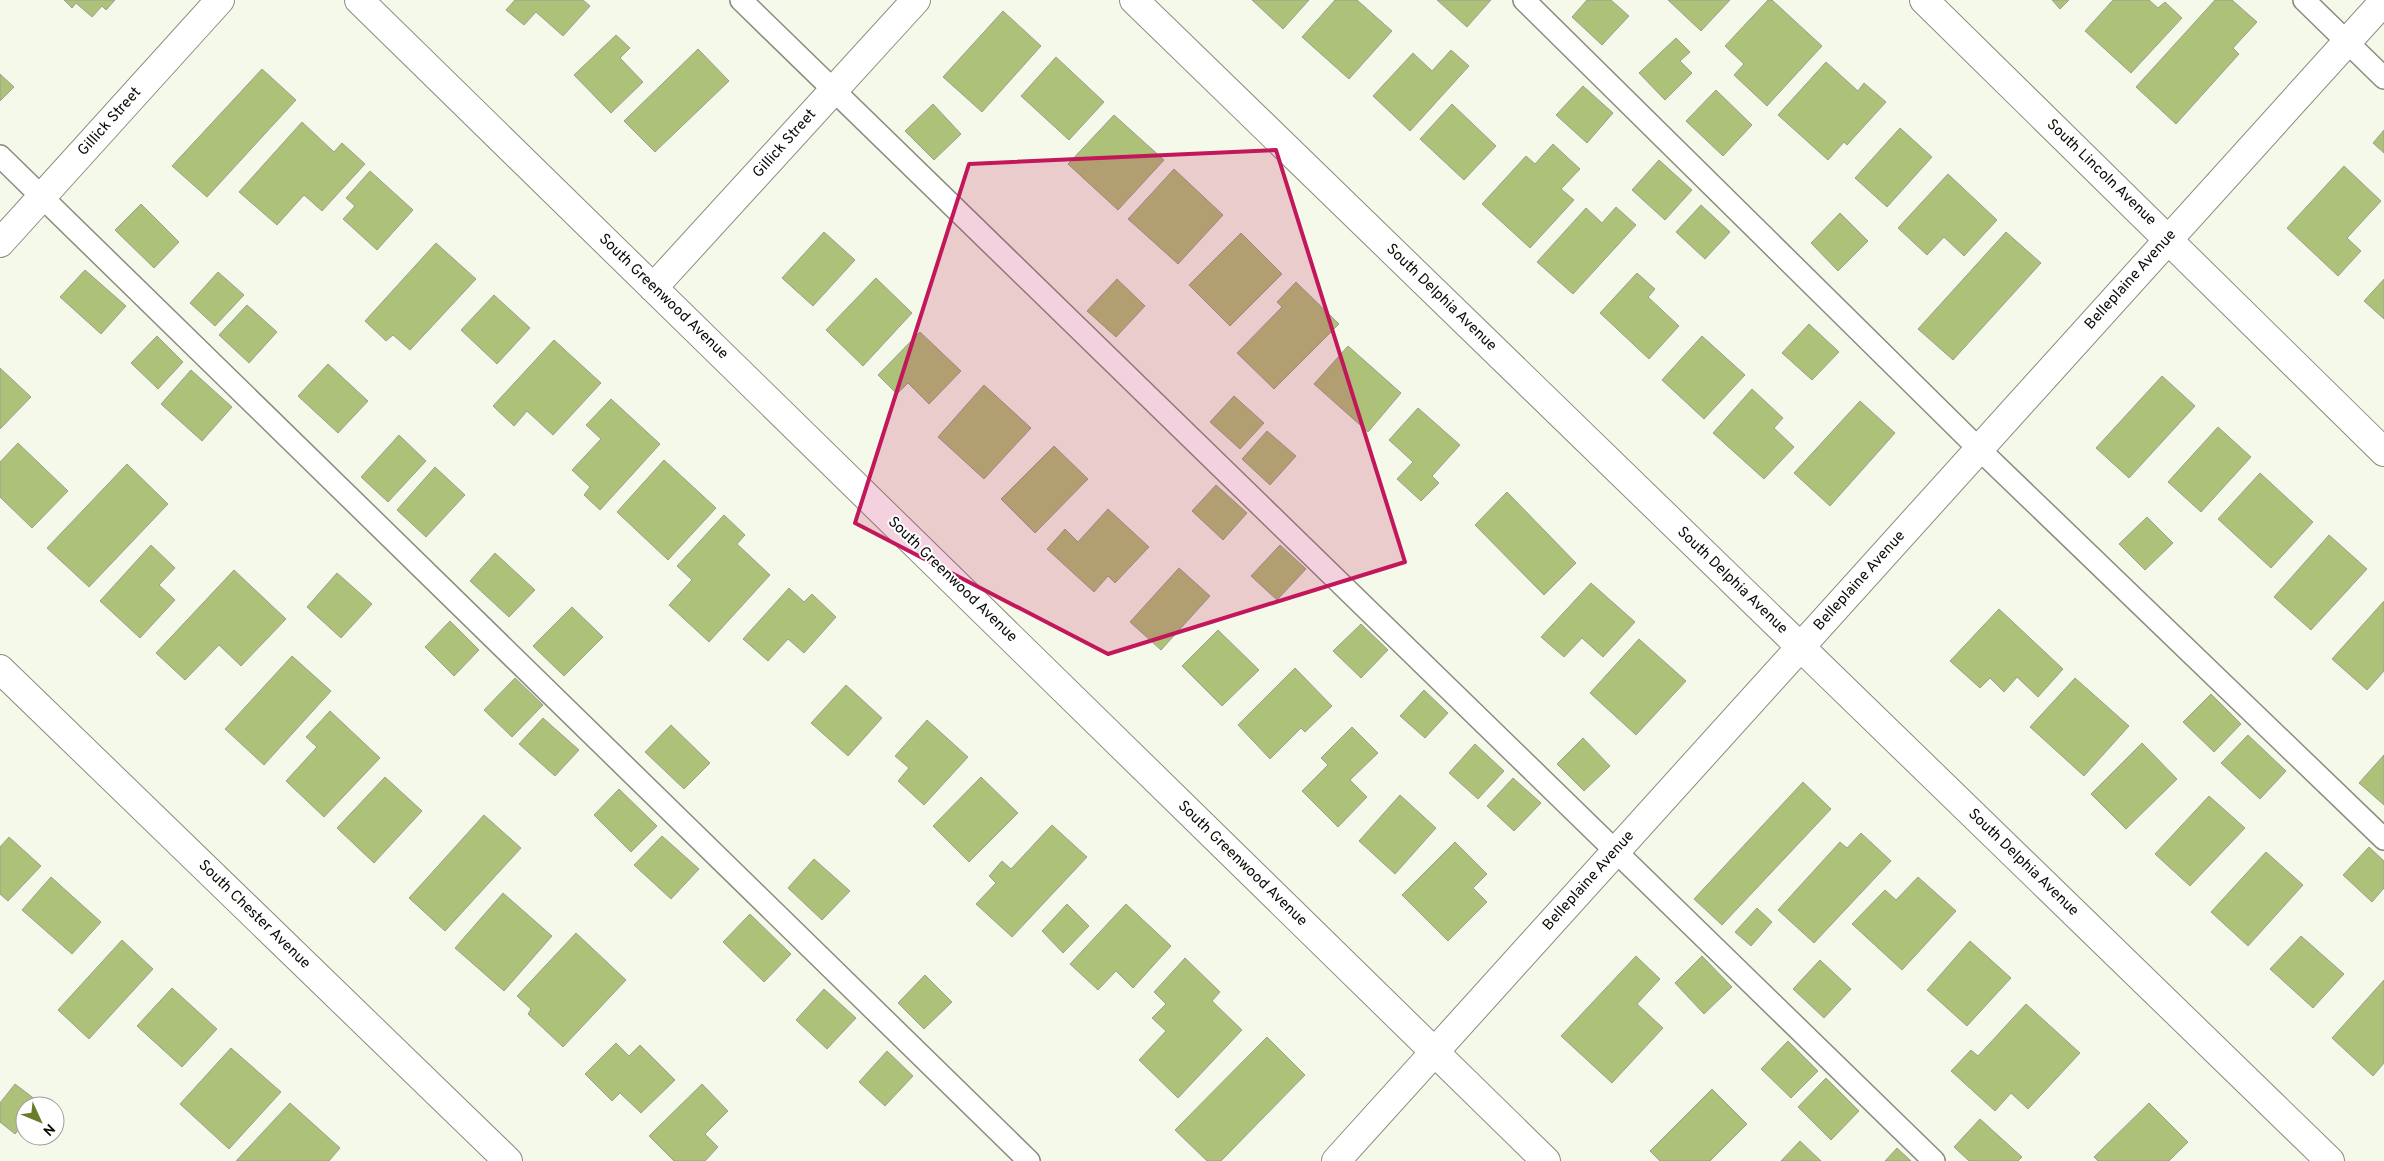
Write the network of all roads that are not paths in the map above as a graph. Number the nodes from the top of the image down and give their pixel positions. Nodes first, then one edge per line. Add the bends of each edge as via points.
1 (220, 0) edge
2 (359, 0) edge
3 (741, 0) edge
4 (916, 0) edge
5 (1134, 0) edge
6 (1524, 0) edge
7 (1924, 0) edge
8 (2304, 0) edge
9 (2384, 0) edge
10 (2347, 42) junction
11 (2384, 78) edge
12 (834, 91) junction
13 (0, 156) edge
14 (42, 197) junction
15 (2169, 239) junction
16 (0, 243) edge
17 (654, 288) junction
18 (1980, 449) junction
19 (2384, 452) edge
20 (1801, 647) junction
21 (0, 669) edge
22 (2384, 839) edge
23 (1616, 852) junction
24 (1435, 1052) junction
25 (508, 1161) edge
26 (1029, 1161) edge
27 (1336, 1161) edge
28 (1546, 1161) edge
29 (1934, 1161) edge
30 (2330, 1161) edge

1 - 14 street, Gillick Street
2 - 17 street, South Greenwood Avenue
3 - 12 lane
4 - 12 street, Gillick Street
5 - 20 street, South Delphia Avenue
6 - 18 lane
7 - 15 street, South Lincoln Avenue
8 - 10 lane
9 - 10 street, Belleplaine Avenue
10 - 11 lane
10 - 15 street, Belleplaine Avenue
12 - 17 street, Gillick Street
12 - 23 lane
13 - 14 lane
14 - 16 street, Gillick Street
14 - 26 lane
15 - 18 street, Belleplaine Avenue
15 - 19 street, South Lincoln Avenue
17 - 24 street, South Greenwood Avenue
18 - 20 street, Belleplaine Avenue
18 - 22 lane
20 - 23 street, Belleplaine Avenue
20 - 30 street, South Delphia Avenue
21 - 25 street, South Chester Avenue
23 - 24 street, Belleplaine Avenue
23 - 29 lane
24 - 27 street, Belleplaine Avenue
24 - 28 street, South Greenwood Avenue

